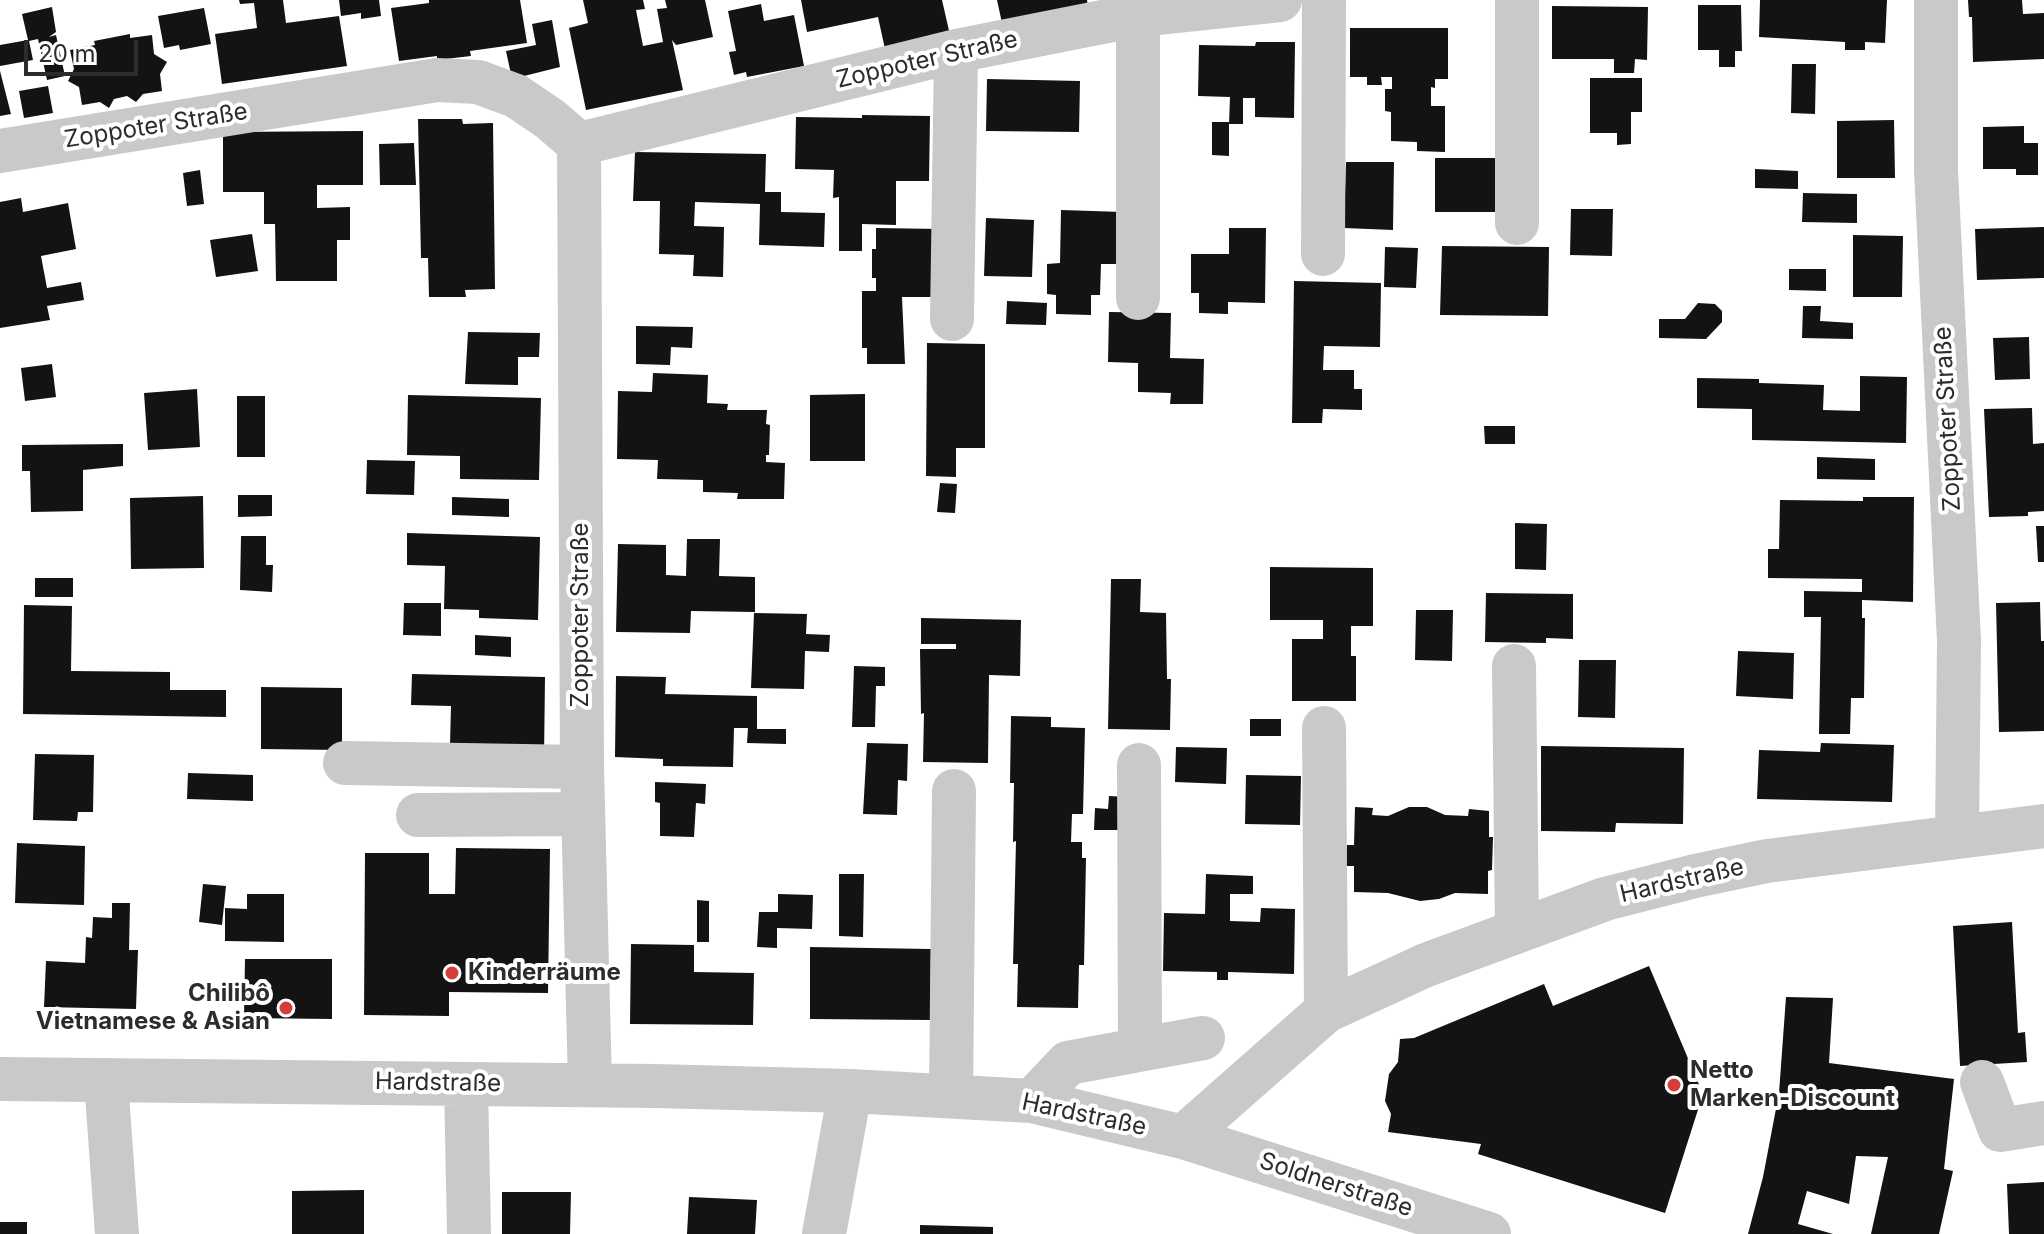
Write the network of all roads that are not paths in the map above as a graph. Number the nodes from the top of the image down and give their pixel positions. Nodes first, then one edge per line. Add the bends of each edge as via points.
1 (1280, 0) edge
2 (1324, 0) edge
3 (1517, 0) edge
4 (1936, 0) edge
5 (1138, 15) junction
6 (956, 51) junction
7 (579, 144) junction
8 (0, 151) edge
9 (1517, 223) dead end
10 (1323, 254) dead end
11 (1138, 298) dead end
12 (952, 319) dead end
13 (1514, 666) dead end
14 (1324, 728) dead end
15 (345, 763) dead end
16 (1139, 765) dead end
17 (582, 767) junction
18 (954, 791) dead end
19 (583, 814) junction
20 (418, 815) dead end
21 (2044, 826) edge
22 (1957, 837) junction
23 (1517, 931) junction
24 (1326, 1011) junction
25 (1203, 1038) dead end
26 (1140, 1048) junction
27 (0, 1079) edge
28 (106, 1080) junction
29 (1982, 1082) dead end
30 (466, 1084) junction
31 (590, 1085) junction
32 (850, 1091) junction
33 (951, 1096) junction
34 (1032, 1101) junction
35 (2044, 1123) edge
36 (1183, 1137) junction
37 (117, 1234) edge
38 (469, 1234) edge
39 (824, 1234) edge
40 (1489, 1234) edge

1 - 5 street, Zoppoter Straße
2 - 10 street
3 - 9 street
4 - 22 street, Zoppoter Straße via 1936,170 1959,641
5 - 6 street, Zoppoter Straße
5 - 11 street
6 - 7 street, Zoppoter Straße
6 - 12 street
7 - 8 street, Zoppoter Straße via 516,96 478,82 437,80
7 - 17 street, Zoppoter Straße
13 - 23 street
14 - 24 street
15 - 17 street
16 - 26 street
17 - 19 street, Zoppoter Straße
18 - 33 street
19 - 20 street
19 - 31 street, Zoppoter Straße
21 - 22 street, Hardstraße
22 - 23 street, Hardstraße via 1767,861 1695,876 1605,899
23 - 24 street, Hardstraße
24 - 36 street, Hardstraße
25 - 26 street
26 - 34 street via 1068,1063
27 - 28 street, Hardstraße
28 - 30 street, Hardstraße
28 - 37 street
29 - 35 street via 2000,1130
30 - 31 street, Hardstraße
30 - 38 street
31 - 32 street, Hardstraße
32 - 33 street, Hardstraße
32 - 39 street
33 - 34 street, Hardstraße
34 - 36 street, Hardstraße
36 - 40 street, Soldnerstraße

